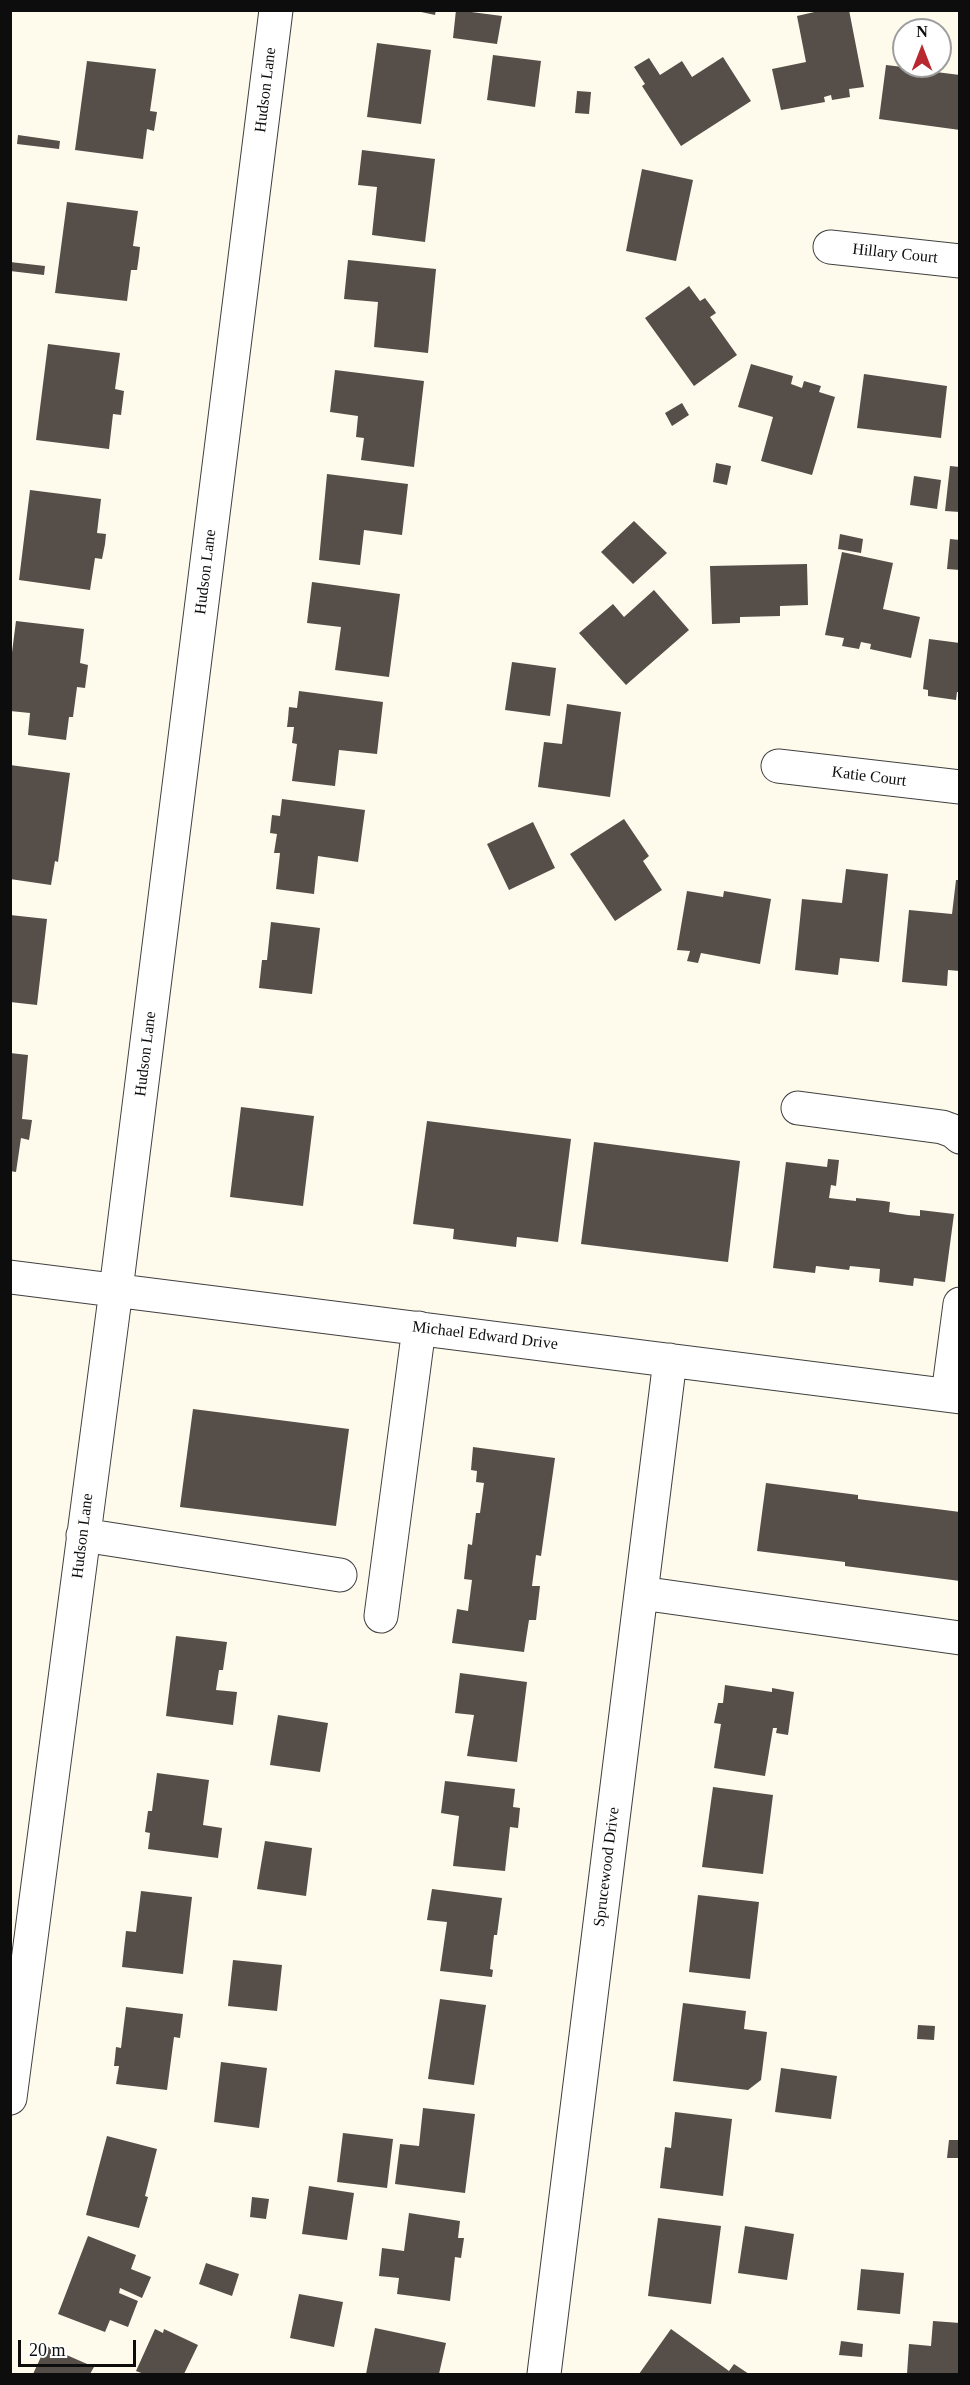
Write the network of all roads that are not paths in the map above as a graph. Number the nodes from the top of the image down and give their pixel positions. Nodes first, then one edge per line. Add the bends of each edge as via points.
1 (276, 10) edge
2 (830, 247) dead end
3 (960, 261) edge
4 (778, 766) dead end
5 (960, 787) edge
6 (798, 1108) dead end
7 (960, 1137) edge
8 (10, 1277) edge
9 (116, 1290) junction
10 (960, 1304) edge
11 (419, 1328) junction
12 (670, 1360) junction
13 (954, 1396) edge
14 (83, 1535) junction
15 (340, 1575) dead end
16 (641, 1593) junction
17 (381, 1616) dead end
18 (960, 1638) edge
19 (10, 2098) edge
20 (544, 2374) edge

1 - 9 street, Hudson Lane
2 - 3 street, Hillary Court
4 - 5 street, Katie Court
6 - 7 street via 942,1127
8 - 9 street, Michael Edward Drive
9 - 11 street, Michael Edward Drive
9 - 14 street, Hudson Lane
10 - 13 street
11 - 12 street, Michael Edward Drive
11 - 17 street
12 - 13 street, Michael Edward Drive
12 - 16 street, Sprucewood Drive
14 - 15 street
14 - 19 street, Hudson Lane
16 - 18 street
16 - 20 street, Sprucewood Drive

